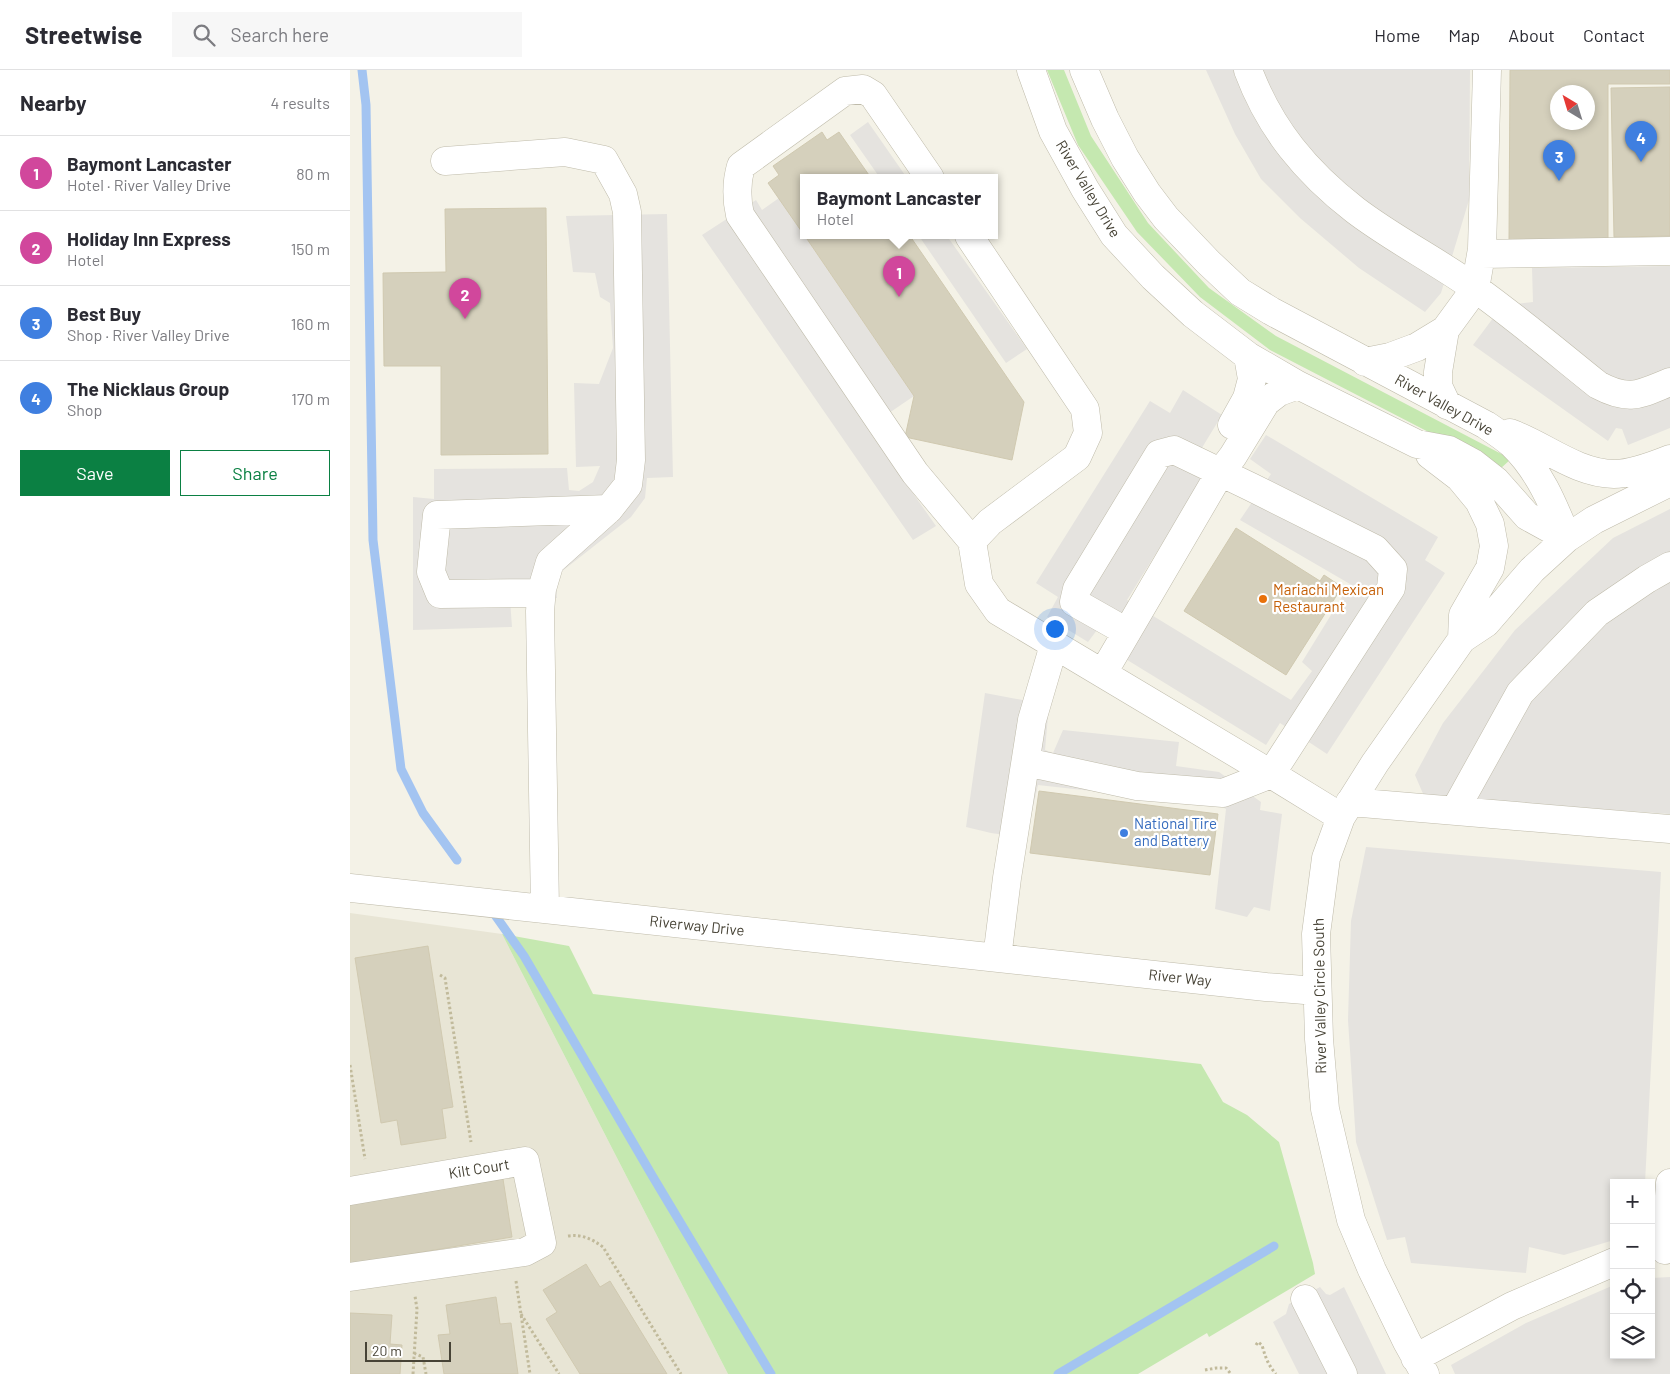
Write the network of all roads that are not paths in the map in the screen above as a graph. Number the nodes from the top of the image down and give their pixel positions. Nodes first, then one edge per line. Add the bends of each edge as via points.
1 (1031, 70) edge
2 (1084, 70) edge
3 (1248, 70) edge
4 (1487, 70) edge
5 (445, 161) dead end
6 (927, 174) edge
7 (971, 239) edge
8 (1670, 251) edge
9 (1482, 254) junction
10 (1475, 289) junction
11 (1445, 330) junction
12 (1248, 356) junction
13 (1365, 362) junction
14 (1670, 382) edge
15 (1298, 385) junction
16 (1447, 405) junction
17 (1486, 425) junction
18 (1417, 444) junction
19 (1670, 459) edge
20 (1220, 474) junction
21 (1670, 482) edge
22 (609, 509) junction
23 (1567, 538) junction
24 (972, 541) junction
25 (1670, 566) edge
26 (541, 593) junction
27 (1127, 632) junction
28 (1462, 639) junction
29 (1054, 645) junction
30 (1103, 673) junction
31 (1026, 762) junction
32 (1271, 774) junction
33 (1345, 809) junction
34 (1455, 810) junction
35 (1670, 829) edge
36 (350, 888) edge
37 (545, 910) junction
38 (997, 958) junction
39 (1043, 962) joint
40 (1317, 991) junction
41 (1670, 1183) edge
42 (360, 1189) edge
43 (1662, 1251) edge
44 (1610, 1264) edge
45 (350, 1277) edge
46 (1305, 1299) dead end
47 (1420, 1366) edge
48 (1343, 1374) edge

1 - 12 street, River Valley Drive via 1053,131 1114,235 1193,314
2 - 13 street, River Valley Drive via 1109,127 1147,193 1208,262 1240,292
3 - 10 street via 1258,95 1286,142 1318,179 1356,211
4 - 9 street
5 - 22 street via 564,152 604,160 623,194 627,212 631,460 628,485
6 - 24 street via 873,95 863,89 845,91 741,166 736,182 737,199 740,215 915,473
7 - 24 street via 1085,409 1088,433 1077,457 990,522
8 - 9 street
9 - 10 street
10 - 11 street
10 - 14 street via 1598,386 1631,396
11 - 13 street via 1417,347
11 - 16 street via 1438,386
12 - 15 street, River Valley Drive
12 - 20 street via 1252,379 1248,398 1219,448
13 - 16 street, River Valley Drive
15 - 18 street, River Valley Drive
15 - 20 street via 1278,392 1266,402
16 - 17 street, River Valley Drive
17 - 19 street via 1518,436 1573,464 1614,474
17 - 23 street, River Valley Drive via 1511,443 1529,462 1552,501
18 - 23 street, River Valley Drive via 1449,450 1473,463 1496,481 1527,516
18 - 28 street via 1460,478 1479,501 1490,524 1494,546 1490,568 1463,615
20 - 27 street
20 - 27 street via 1174,450 1159,454 1077,589 1074,602
20 - 32 street via 1375,549 1393,569 1391,588
21 - 23 street, River Valley Circle South via 1602,515
22 - 26 street via 550,562
22 - 26 street via 437,515 431,572 440,594
23 - 28 street, River Valley Circle South via 1532,570 1486,623
24 - 29 street via 979,584 998,611
25 - 34 street via 1597,614 1520,693
26 - 37 street
27 - 30 street
28 - 33 street, River Valley Circle South
29 - 30 street
29 - 31 street via 1032,720
30 - 32 street
31 - 32 street via 1137,786 1223,793
31 - 38 street
32 - 33 street
33 - 34 street
33 - 40 street, River Valley Circle South via 1326,858 1321,888 1316,934
34 - 35 street
36 - 37 street, Riverway Drive
37 - 38 street, Riverway Drive
38 - 39 street, Riverway Drive
39 - 40 street, River Way
40 - 47 street, River Valley Circle South via 1325,1109 1351,1220
41 - 43 street
42 - 45 street, Kilt Court via 525,1161 542,1243 525,1252
44 - 47 street via 1512,1306
46 - 48 street

